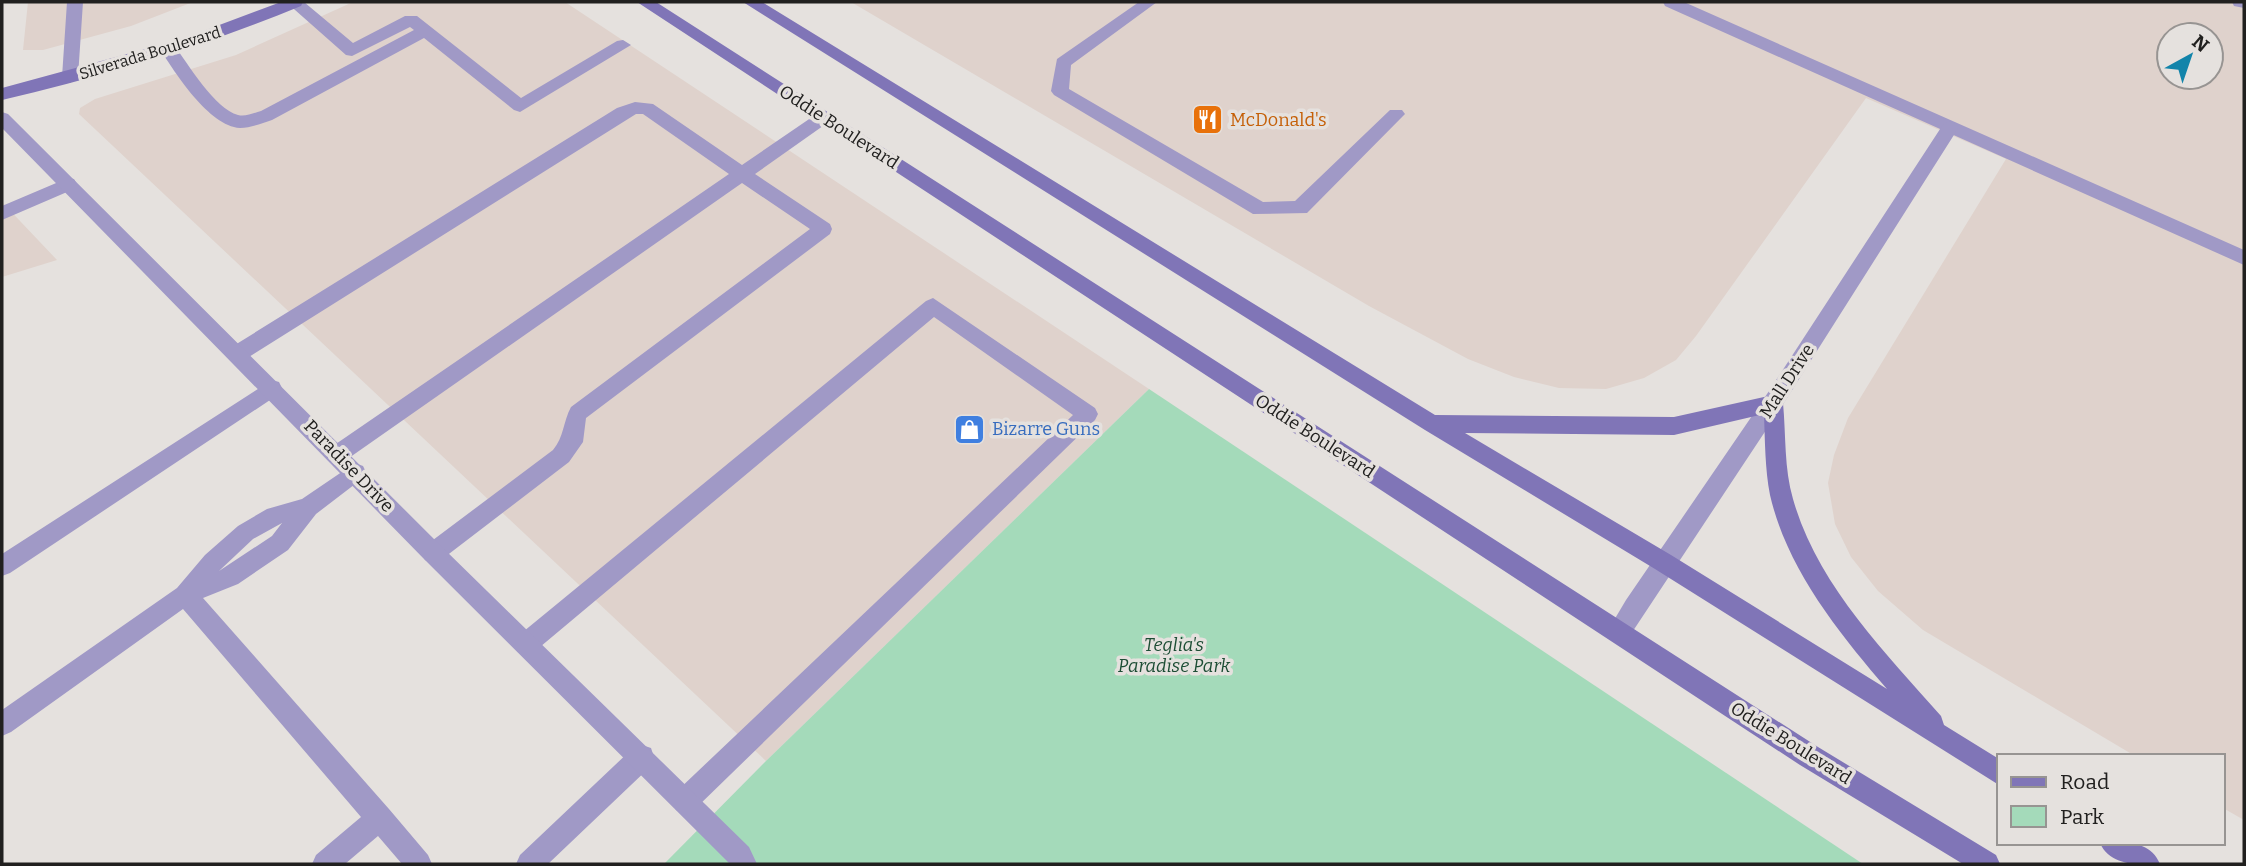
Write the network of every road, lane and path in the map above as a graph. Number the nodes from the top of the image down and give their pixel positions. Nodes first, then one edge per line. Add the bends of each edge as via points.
1 (75, 2) edge
2 (295, 2) edge
3 (645, 2) edge
4 (751, 2) edge
5 (1149, 2) edge
6 (1671, 2) edge
7 (1703, 8) edge
8 (425, 31) junction
9 (622, 45) dead end
10 (168, 49) junction
11 (70, 77) junction
12 (2, 94) edge
13 (1396, 114) dead end
14 (824, 117) junction
15 (2, 118) edge
16 (1950, 127) junction
17 (743, 174) junction
18 (68, 184) junction
19 (2, 213) edge
20 (2244, 258) edge
21 (237, 354) junction
22 (272, 388) junction
23 (1773, 403) junction
24 (1433, 424) junction
25 (338, 454) junction
26 (355, 472) junction
27 (433, 553) junction
28 (1662, 562) junction
29 (2, 566) edge
30 (185, 595) junction
31 (1619, 632) junction
32 (526, 643) junction
33 (2, 724) edge
34 (1944, 739) junction
35 (642, 757) junction
36 (1997, 772) edge
37 (691, 807) junction
38 (380, 818) junction
39 (2116, 845) edge
40 (325, 864) edge
41 (419, 864) edge
42 (529, 864) edge
43 (744, 864) edge
44 (1987, 864) edge
45 (2147, 864) edge

1 - 11 street
2 - 8 street via 352,51 411,20
2 - 10 main road, Silverada Boulevard
3 - 14 main road, Oddie Boulevard
4 - 24 main road
5 - 13 street via 1063,63 1060,91 1260,209 1300,208
6 - 7 street
7 - 16 street
8 - 9 street via 520,107
8 - 10 street via 266,116 247,121 234,121 218,107
10 - 11 main road, Silverada Boulevard
11 - 12 main road, Silverada Boulevard
14 - 17 street
14 - 31 main road, Oddie Boulevard
15 - 18 street, Paradise Drive
16 - 20 street
16 - 23 street, Mall Drive
17 - 21 street via 646,108 622,112
17 - 25 street
17 - 27 street via 823,229 592,401 578,413 572,442 561,456
18 - 19 street
18 - 21 street, Paradise Drive
21 - 22 street, Paradise Drive
22 - 25 street, Paradise Drive
22 - 29 street
23 - 24 main road via 1674,426
23 - 28 street, Mall Drive
23 - 34 main road via 1782,498 1805,557 1833,606
24 - 28 main road
25 - 26 street, Paradise Drive
26 - 27 street, Paradise Drive
26 - 30 street via 308,506 270,519 226,548
27 - 32 street, Paradise Drive
28 - 31 street, Mall Drive
28 - 34 main road
30 - 33 street
30 - 38 street
31 - 44 main road, Oddie Boulevard
32 - 35 street, Paradise Drive
32 - 37 street via 933,306 1088,414
34 - 36 main road
35 - 37 street, Paradise Drive
35 - 42 street
37 - 43 street, Paradise Drive
38 - 40 street
38 - 41 street
39 - 45 main road

